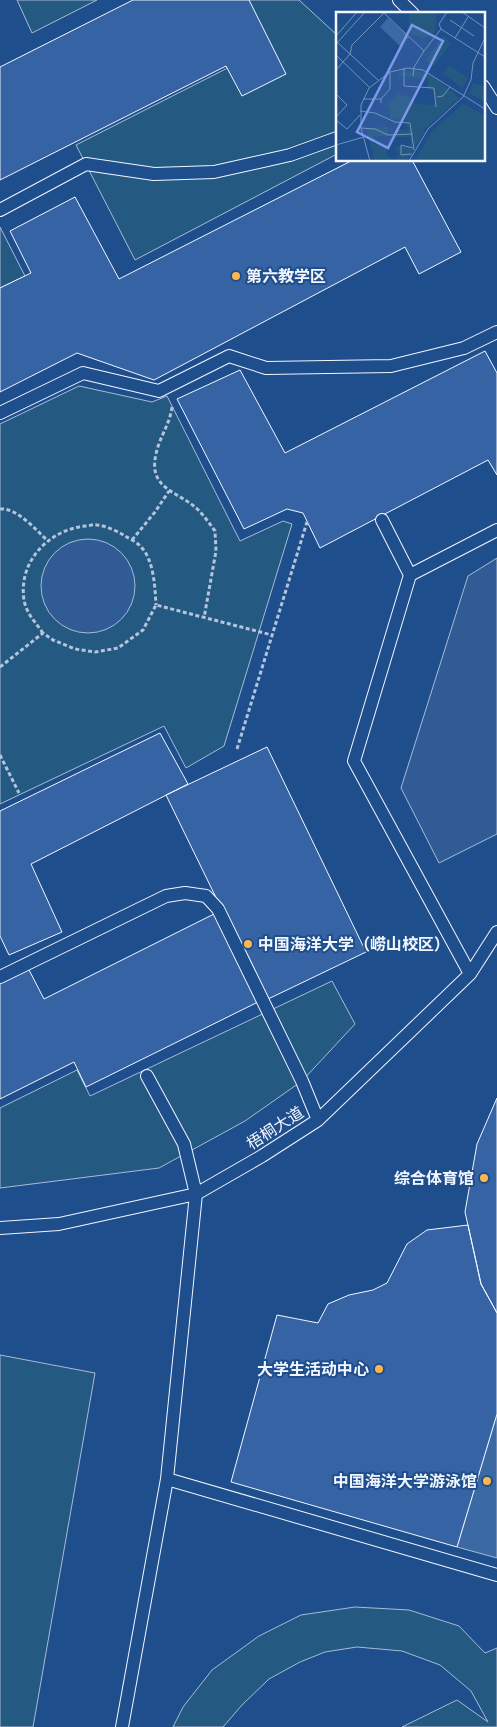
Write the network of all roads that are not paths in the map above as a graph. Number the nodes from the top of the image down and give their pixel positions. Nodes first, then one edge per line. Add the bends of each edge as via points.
1 (399, 0) edge
2 (412, 12) edge
3 (484, 88) edge
4 (497, 108) edge
5 (336, 138) edge
6 (0, 210) edge
7 (497, 332) edge
8 (0, 413) edge
9 (382, 520) dead end
10 (497, 530) edge
11 (410, 575) junction
12 (497, 932) edge
13 (470, 974) junction
14 (0, 977) edge
15 (147, 1076) dead end
16 (318, 1120) junction
17 (196, 1194) junction
18 (0, 1228) edge
19 (167, 1479) junction
20 (497, 1575) edge
21 (122, 1727) edge

1 - 2 lane
3 - 4 lane
5 - 6 lane via 290,155 214,172 154,174 86,164
7 - 8 lane via 464,348 391,366 266,368 229,356 159,391 83,373
9 - 11 lane
10 - 11 lane
11 - 13 lane via 354,761
12 - 13 lane, 梧桐大道
13 - 16 lane, 梧桐大道
14 - 16 lane via 166,896 185,893 206,896 218,909
15 - 17 lane via 184,1144
16 - 17 lane, 梧桐大道
17 - 18 lane, 梧桐大道 via 60,1224
17 - 19 lane
19 - 20 lane
19 - 21 lane

